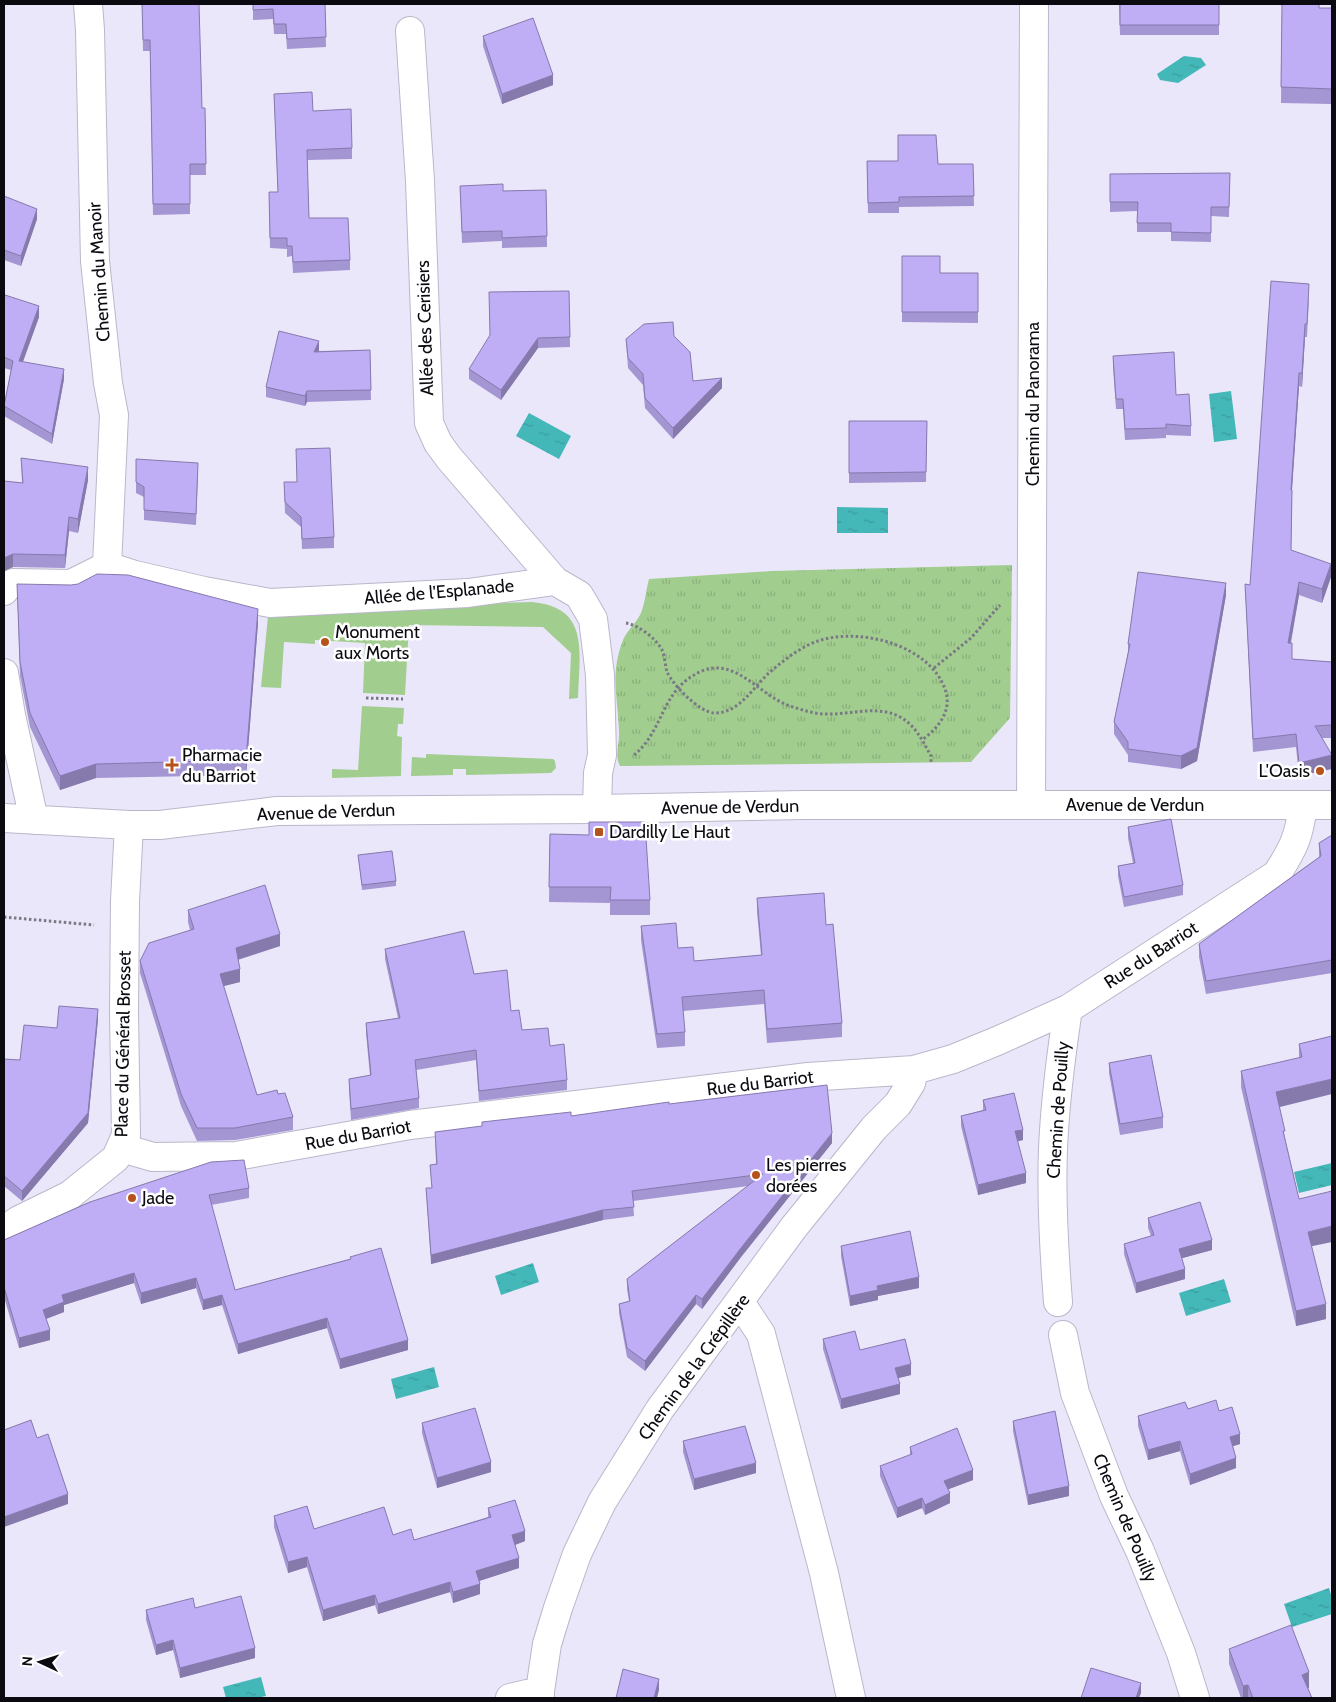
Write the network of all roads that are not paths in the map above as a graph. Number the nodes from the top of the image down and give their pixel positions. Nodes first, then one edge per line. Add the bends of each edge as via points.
1 (88, 4) edge
2 (1034, 4) edge
3 (410, 31) dead end
4 (107, 566) junction
5 (556, 581) junction
6 (4, 592) edge
7 (4, 673) edge
8 (1031, 805) junction
9 (1303, 805) junction
10 (1332, 805) edge
11 (597, 809) junction
12 (4, 818) edge
13 (34, 820) junction
14 (130, 825) junction
15 (1068, 1009) junction
16 (914, 1070) junction
17 (122, 1148) junction
18 (4, 1230) edge
19 (740, 1302) junction
20 (1058, 1302) dead end
21 (1063, 1335) dead end
22 (540, 1694) edge
23 (510, 1698) edge
24 (851, 1698) edge
25 (1195, 1698) edge

1 - 4 street, Chemin du Manoir via 95,261 114,415
2 - 8 street, Chemin du Panorama
3 - 5 street, Allée des Cerisiers via 420,181 429,423 449,458
4 - 5 street, Allée de l'Esplanade via 135,576 270,603 468,593
4 - 6 street via 71,584 13,583
5 - 11 street via 579,595 593,619 600,675 602,755
7 - 13 street
8 - 9 street, Avenue de Verdun
8 - 11 street, Avenue de Verdun
9 - 10 street, Avenue de Verdun
9 - 15 street, Rue du Barriot via 1293,850 1277,874
11 - 14 street, Avenue de Verdun via 277,811 160,825
12 - 13 street, Avenue de Verdun
13 - 14 street, Avenue de Verdun
14 - 17 street, Place du Général Brosset via 125,901 126,1135
15 - 16 street, Rue du Barriot via 997,1041
15 - 20 street, Chemin de Pouilly via 1053,1149
16 - 17 street, Rue du Barriot via 808,1077 410,1125 236,1156 153,1157
16 - 19 street, Chemin de la Crépillère via 898,1104 874,1128 794,1227
17 - 18 street, Place du Général Brosset via 116,1158 70,1195
19 - 22 street, Chemin de la Crépillère via 660,1409 602,1502 577,1554 558,1608 547,1644
19 - 24 street via 761,1334 824,1573
21 - 25 street, Chemin de Pouilly via 1075,1394 1114,1496 1181,1653
22 - 23 street

